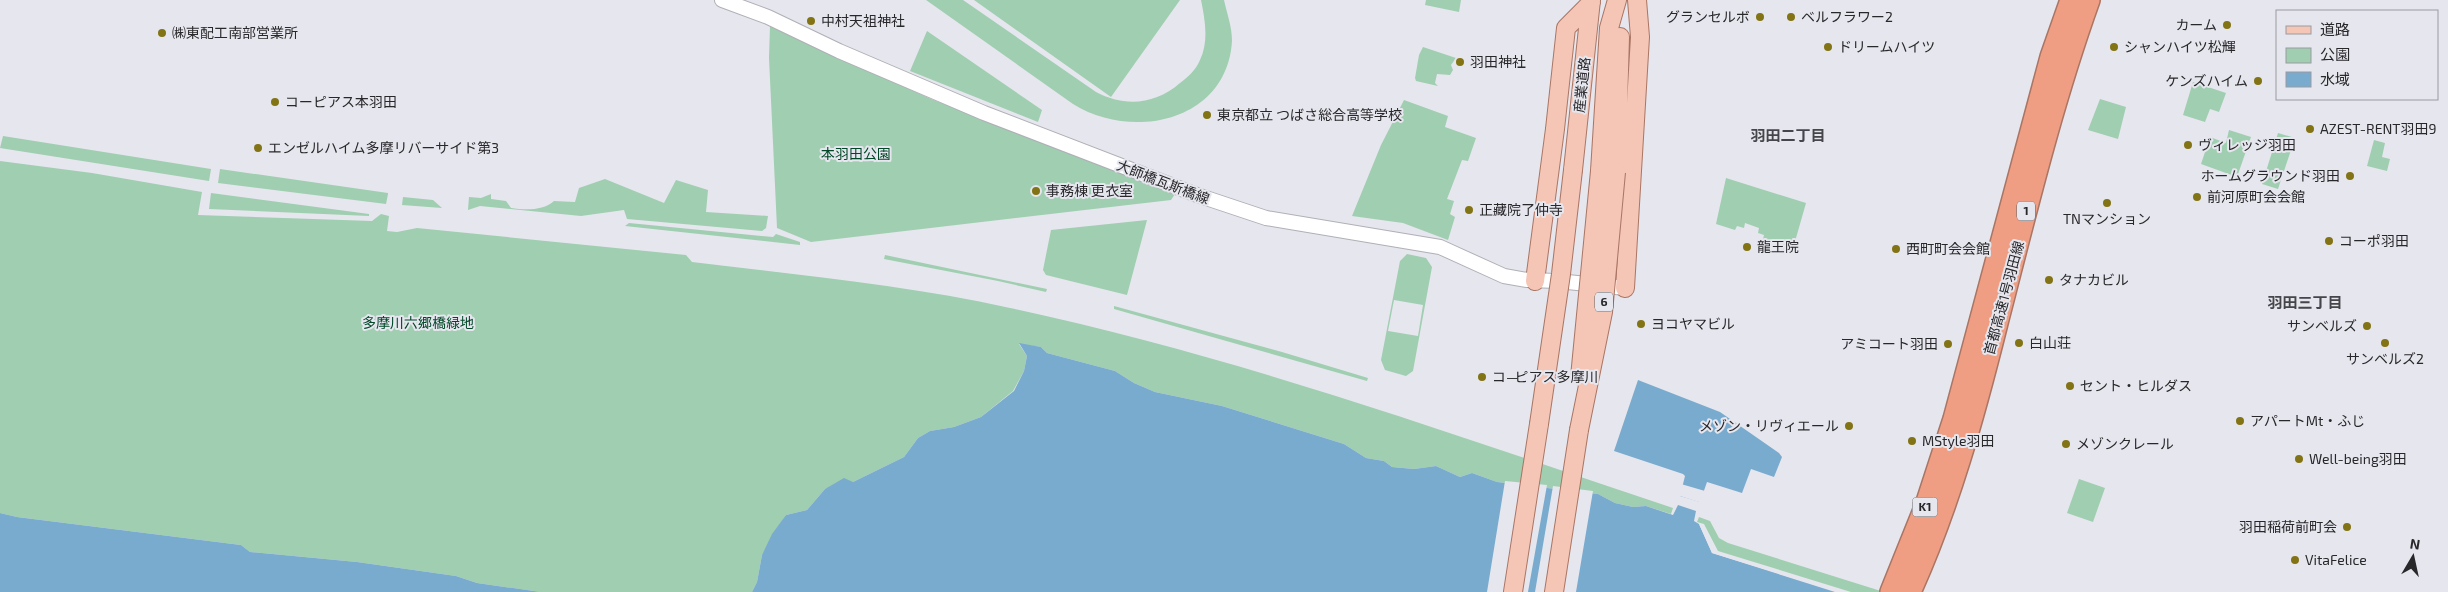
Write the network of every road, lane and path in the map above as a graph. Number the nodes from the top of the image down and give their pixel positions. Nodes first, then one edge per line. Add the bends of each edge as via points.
1 (722, 0) edge
2 (1638, 0) edge
3 (2071, 0) edge
4 (2088, 0) edge
5 (1591, 2) edge
6 (752, 5) edge
7 (1616, 5) edge
8 (1535, 281) junction
9 (1625, 288) joint
10 (1963, 422) junction
11 (1513, 592) edge
12 (1554, 592) edge
13 (1891, 592) edge
14 (1910, 592) edge

1 - 6 street, 大師橋瓦斯橋線
2 - 9 main road via 1640,37
3 - 10 highway, 首都高速1号羽田線 / 1 via 2040,95
4 - 10 highway, 首都高速1号羽田線 / 1 via 2066,62
5 - 8 main road via 1566,28
5 - 11 main road, 産業道路, bridge via 1561,274
6 - 8 street, 大師橋瓦斯橋線 via 984,113 1206,198 1266,218 1440,247 1504,276
7 - 12 main road, 産業道路 / 6, bridge via 1609,28 1608,171 1578,393 1579,430
8 - 9 street, 大師橋瓦斯橋線
10 - 13 highway, K1
10 - 14 highway, K1 via 1942,512

